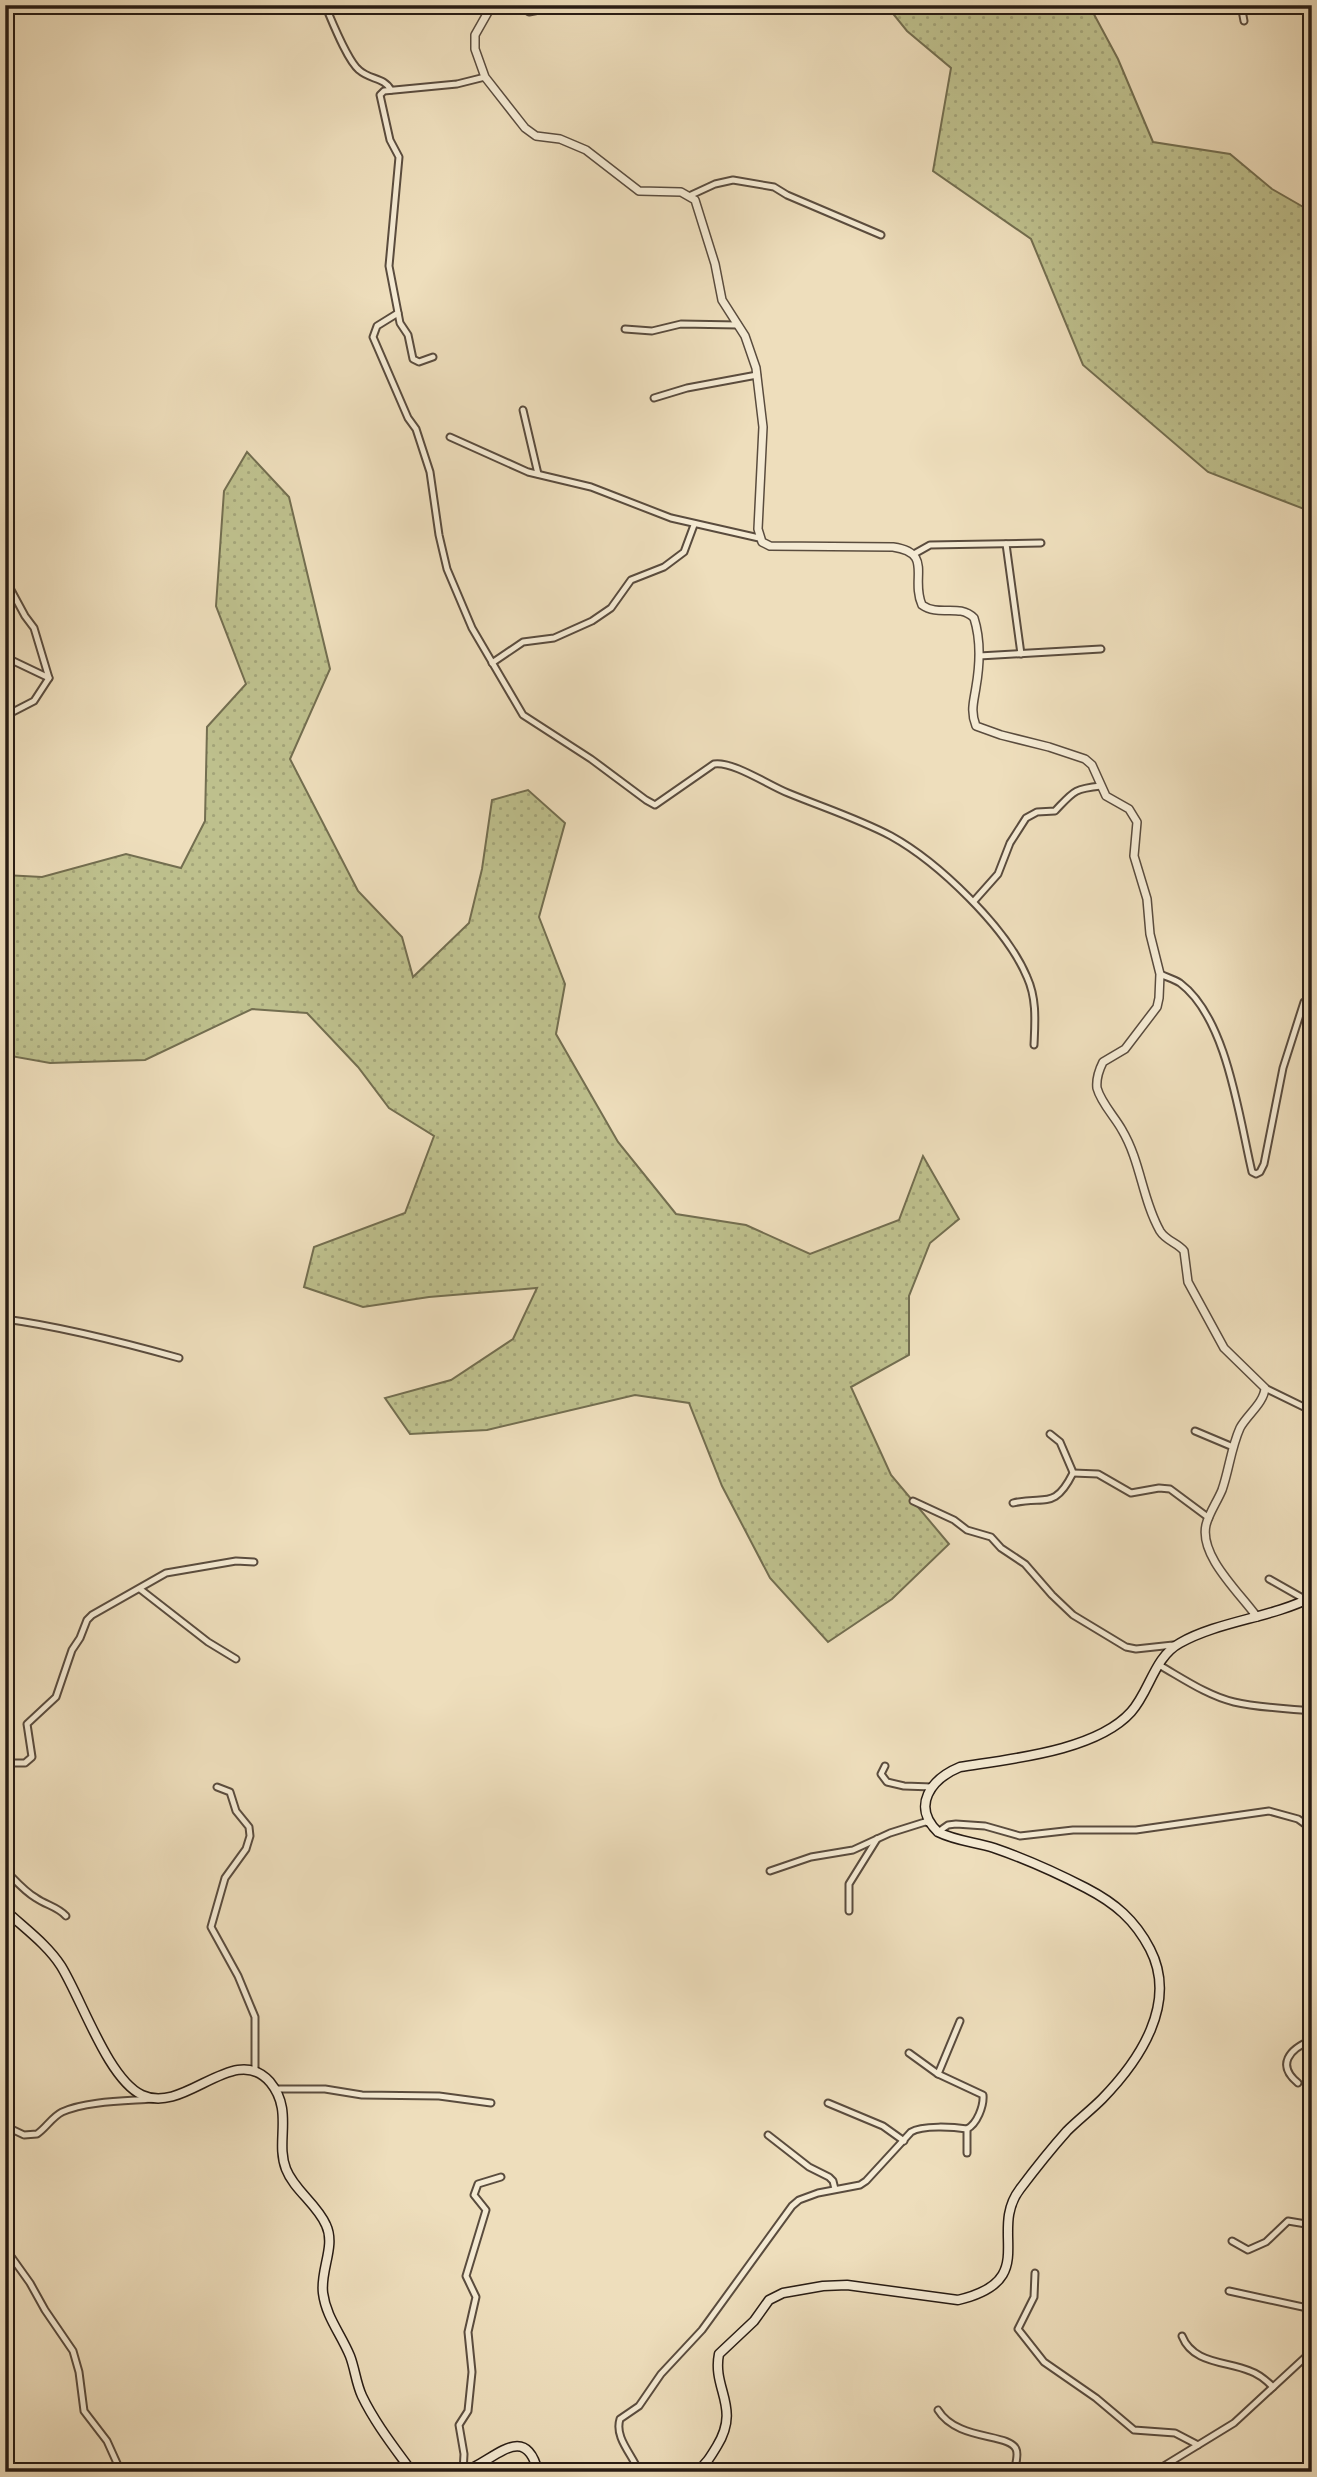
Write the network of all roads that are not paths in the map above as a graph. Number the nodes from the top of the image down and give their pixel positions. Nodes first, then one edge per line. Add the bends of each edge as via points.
1 (325, 5) edge
2 (492, 5) edge
3 (518, 5) edge
4 (565, 5) edge
5 (1241, 5) edge
6 (1244, 21) dead end
7 (485, 77) junction
8 (391, 90) junction
9 (690, 196) junction
10 (881, 235) dead end
11 (398, 313) junction
12 (738, 325) junction
13 (625, 329) dead end
14 (433, 357) dead end
15 (757, 376) junction
16 (654, 398) dead end
17 (523, 410) dead end
18 (450, 437) dead end
19 (5, 469) edge
20 (538, 474) junction
21 (5, 485) edge
22 (694, 525) junction
23 (760, 538) junction
24 (1041, 543) dead end
25 (1006, 544) junction
26 (915, 554) junction
27 (5, 579) edge
28 (1101, 649) dead end
29 (1021, 654) junction
30 (979, 656) junction
31 (5, 657) edge
32 (492, 663) junction
33 (49, 678) junction
34 (5, 716) edge
35 (1101, 786) junction
36 (974, 901) junction
37 (1160, 974) junction
38 (1304, 1002) dead end
39 (1034, 1045) dead end
40 (5, 1319) edge
41 (179, 1357) dead end
42 (1265, 1388) junction
43 (1312, 1411) edge
44 (1195, 1431) dead end
45 (1050, 1434) dead end
46 (1233, 1447) junction
47 (1073, 1474) junction
48 (913, 1501) dead end
49 (1013, 1503) dead end
50 (1209, 1518) junction
51 (254, 1562) dead end
52 (1269, 1579) dead end
53 (140, 1589) junction
54 (1309, 1598) edge
55 (1257, 1617) junction
56 (1176, 1645) junction
57 (236, 1659) dead end
58 (1159, 1665) junction
59 (1312, 1711) edge
60 (5, 1763) edge
61 (885, 1766) dead end
62 (217, 1787) dead end
63 (932, 1787) junction
64 (931, 1824) junction
65 (1312, 1829) edge
66 (938, 1832) junction
67 (877, 1839) junction
68 (5, 1870) edge
69 (770, 1871) dead end
70 (5, 1910) edge
71 (849, 1911) dead end
72 (66, 1916) dead end
73 (960, 2021) dead end
74 (1312, 2040) edge
75 (909, 2053) dead end
76 (255, 2071) junction
77 (938, 2074) junction
78 (1298, 2083) dead end
79 (274, 2089) junction
80 (153, 2099) junction
81 (828, 2103) dead end
82 (491, 2104) dead end
83 (5, 2126) edge
84 (967, 2129) junction
85 (768, 2136) dead end
86 (904, 2141) junction
87 (967, 2153) dead end
88 (500, 2177) dead end
89 (835, 2189) junction
90 (1312, 2225) edge
91 (1232, 2241) dead end
92 (5, 2248) edge
93 (1035, 2273) dead end
94 (1229, 2291) dead end
95 (1312, 2309) edge
96 (1182, 2336) dead end
97 (1312, 2351) edge
98 (1273, 2387) junction
99 (938, 2410) dead end
100 (1198, 2445) junction
101 (121, 2472) edge
102 (412, 2472) edge
103 (463, 2472) edge
104 (538, 2472) edge
105 (639, 2472) edge
106 (696, 2472) edge
107 (1014, 2472) edge
108 (1154, 2472) edge

1 - 8 street via 354,64
2 - 7 street via 474,40
3 - 4 street via 528,12
5 - 6 street
7 - 8 street
7 - 9 street via 531,134 572,143 639,191
8 - 11 street via 381,92 380,98 399,157 389,261
9 - 10 street via 715,184 743,180 774,187
9 - 12 street via 715,264 722,300
11 - 14 street via 413,359 419,362
11 - 32 street via 377,326 373,337 416,429 430,472 447,569
12 - 13 street
12 - 15 street
15 - 16 street
15 - 23 street via 763,427
17 - 20 street
18 - 20 street
19 - 21 street
20 - 22 street via 591,487
22 - 23 street
22 - 32 street via 684,552 664,567 631,580 611,608 592,621 554,638 523,642
23 - 26 street via 770,547 893,547
24 - 25 street
25 - 26 street via 930,545
25 - 29 street
26 - 30 street via 922,605 936,611 961,609 969,613 978,629
27 - 33 street via 34,628
28 - 29 street
29 - 30 street
30 - 35 street via 972,710 975,726 1085,759
31 - 33 street
32 - 36 street via 523,715 646,800 663,801 706,769 723,763 893,837
33 - 34 street via 34,701
35 - 36 street via 1080,788 1055,811 1026,818 998,874
35 - 37 street via 1106,796 1129,810 1137,822 1135,856
36 - 39 street via 1028,978 1036,1011
37 - 38 street via 1178,982 1216,1032 1256,1174 1264,1164 1286,1053
37 - 42 street via 1157,1007 1125,1049 1103,1062 1098,1091 1135,1155 1152,1215 1165,1238 1184,1251 1188,1282 1217,1336
40 - 41 street
42 - 43 street
42 - 46 street
44 - 46 street
45 - 47 street via 1066,1451
46 - 50 street
47 - 49 street via 1066,1488 1053,1498
47 - 50 street via 1098,1474 1131,1493 1170,1489
48 - 56 street via 967,1530 991,1537 1025,1564 1073,1615 1126,1647
50 - 55 street via 1205,1534 1210,1554
51 - 53 street via 166,1573
52 - 54 street
53 - 57 street
53 - 60 street via 87,1620 69,1657 60,1691 27,1724 32,1757 25,1763
54 - 55 main road
55 - 56 main road
56 - 58 main road
58 - 59 street via 1231,1702
58 - 63 main road via 1131,1712 1094,1738 960,1768
61 - 63 street via 881,1774 887,1782
62 - 76 street via 231,1794 236,1811 249,1827 246,1849 225,1878 211,1927 256,2021
63 - 64 main road via 925,1810
64 - 66 main road
64 - 67 street via 925,1822
65 - 66 street via 1298,1819 1269,1811 1136,1830 1020,1836 956,1824
66 - 106 main road via 1019,1858 1086,1888 1123,1911 1140,1931 1157,1965 1161,1992 1156,2017 1121,2077 1068,2131 1012,2201 1010,2258 992,2286 958,2300 847,2285 775,2295 719,2354 727,2423 710,2458
67 - 69 street via 853,1850 811,1857
67 - 71 street via 849,1884
68 - 72 street via 27,1892
70 - 80 main road via 61,1965 119,2074 135,2091
73 - 77 street
74 - 78 street via 1290,2054 1286,2064 1286,2071
75 - 77 street
76 - 79 main road
76 - 80 main road via 226,2072 176,2096
77 - 84 street via 983,2095 974,2123
79 - 82 street via 439,2096
79 - 102 main road via 282,2104 286,2170 327,2225 330,2239 322,2279 325,2306 361,2395
80 - 83 street via 70,2110 37,2134 24,2135
81 - 86 street via 883,2126
84 - 86 street via 918,2128
84 - 87 street
85 - 89 street via 829,2177
86 - 89 street via 866,2181
88 - 103 street via 478,2183 474,2195 486,2210 466,2276 476,2297 468,2332 472,2372 468,2411 459,2425
89 - 105 street via 799,2200 785,2212 702,2330 639,2406 620,2419 620,2435
90 - 91 street via 1288,2221 1266,2242 1248,2250
92 - 101 street via 73,2351 84,2410 107,2441
93 - 100 street via 1034,2297 1018,2329 1044,2362 1134,2430 1175,2433
94 - 95 street
96 - 98 street via 1201,2357 1252,2372
97 - 98 street
98 - 100 street via 1234,2423
99 - 107 street via 952,2426 1014,2446
100 - 108 street
103 - 104 main road via 501,2451 521,2446 530,2450

